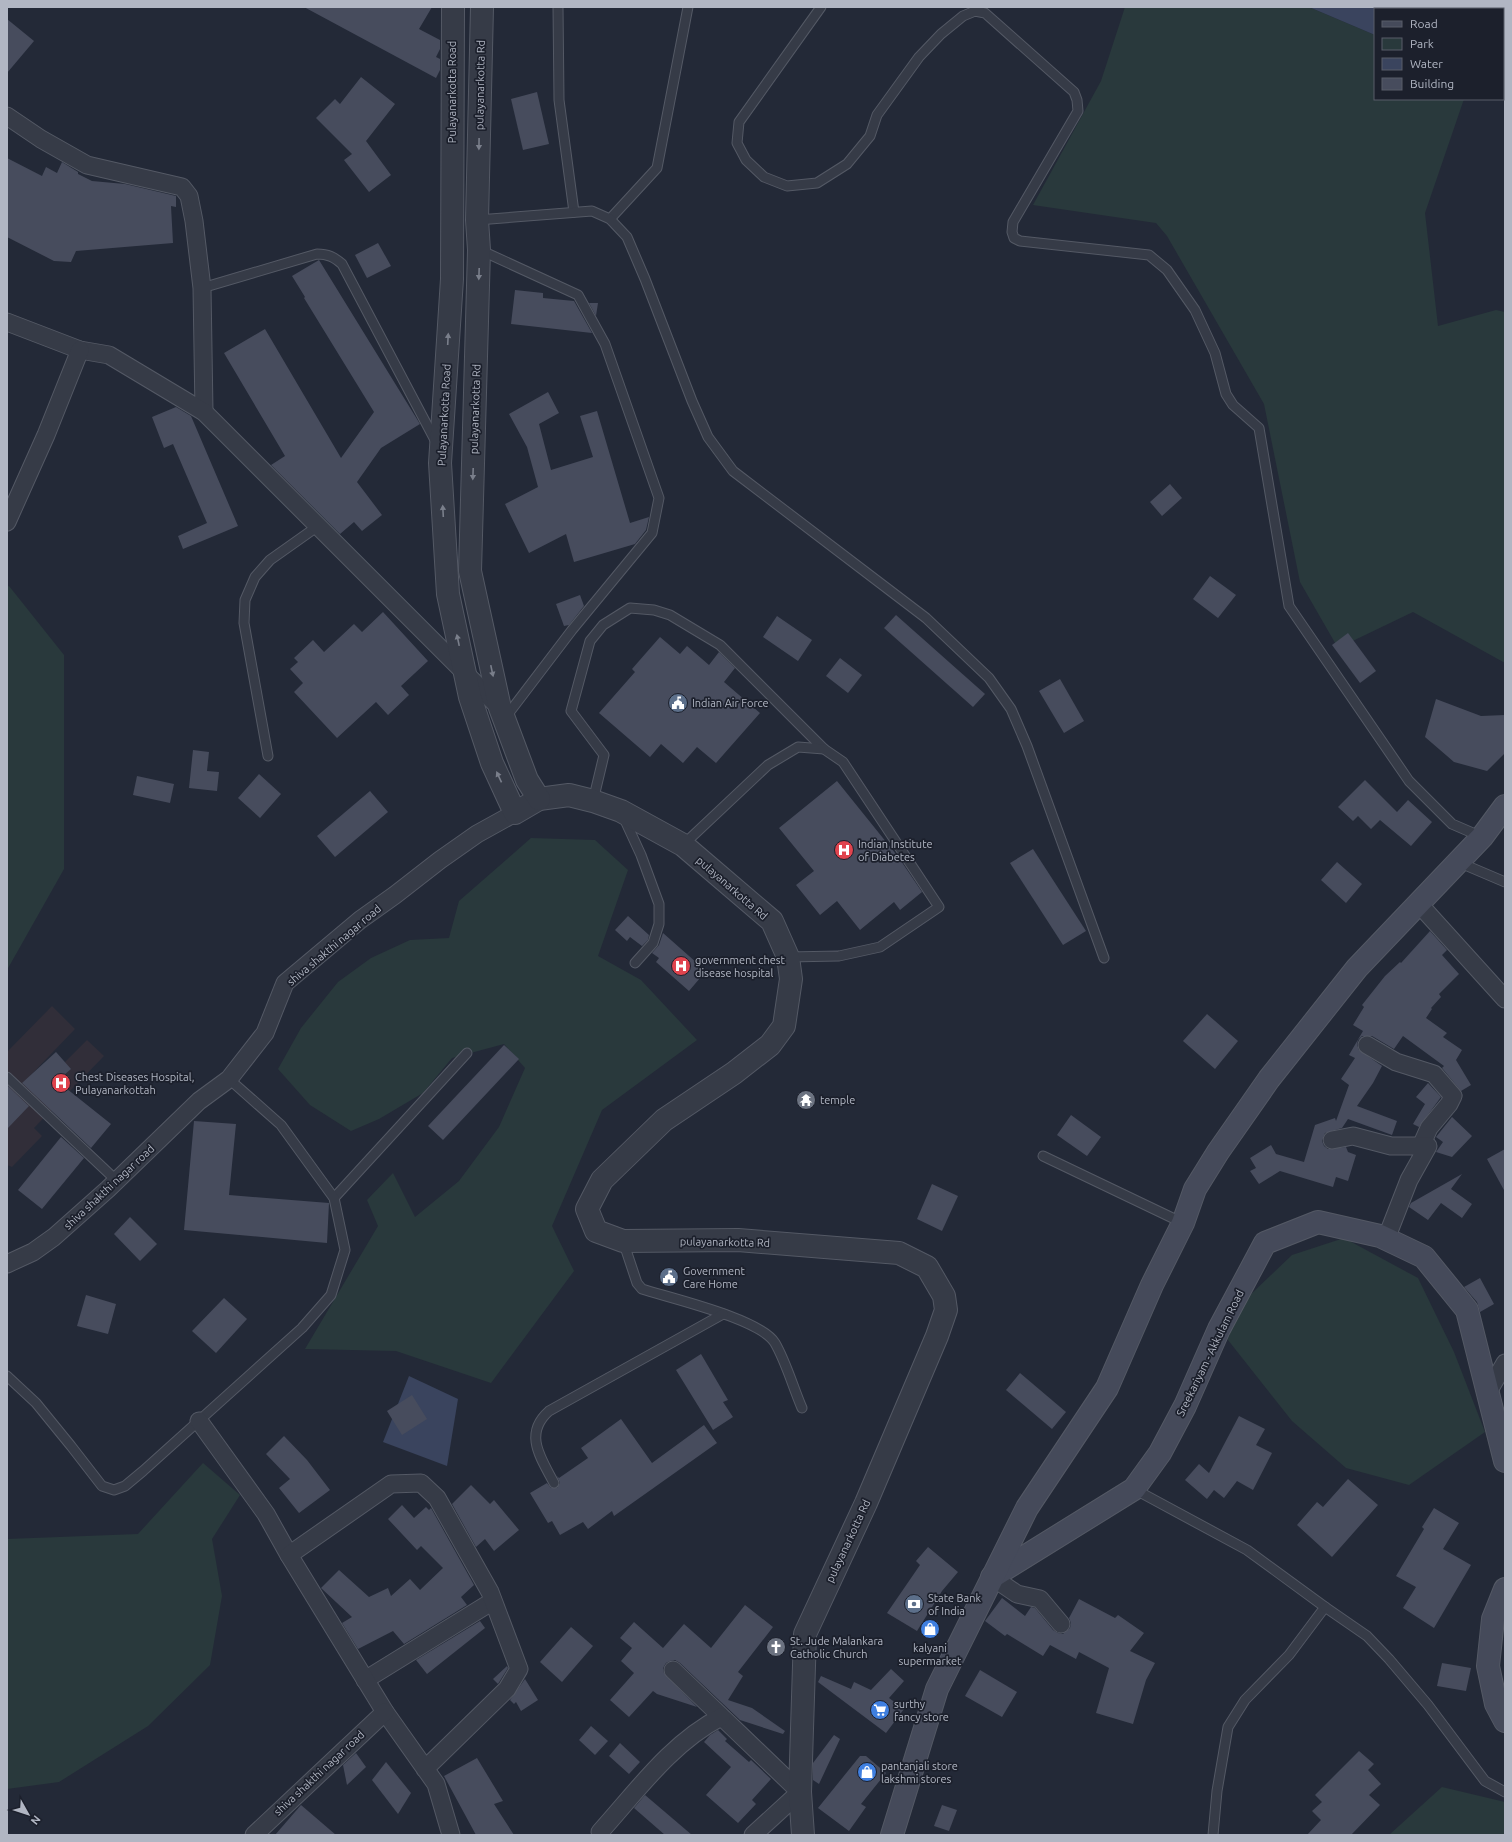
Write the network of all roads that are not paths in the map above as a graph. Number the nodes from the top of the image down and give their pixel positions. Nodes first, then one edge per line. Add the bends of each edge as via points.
1 (453, 7) edge
2 (482, 7) edge
3 (558, 7) edge
4 (688, 7) edge
5 (821, 7) edge
6 (7, 116) edge
7 (574, 212) junction
8 (610, 219) junction
9 (477, 220) junction
10 (480, 250) junction
11 (202, 288) junction
12 (7, 322) edge
13 (80, 350) junction
14 (204, 412) junction
15 (441, 451) junction
16 (7, 522) edge
17 (318, 526) junction
18 (465, 673) junction
19 (502, 714) junction
20 (824, 749) junction
21 (268, 756) dead end
22 (539, 799) junction
23 (593, 801) junction
24 (1505, 806) edge
25 (621, 811) junction
26 (515, 813) junction
27 (1482, 837) junction
28 (683, 845) junction
29 (1457, 862) junction
30 (1505, 882) edge
31 (1419, 904) junction
32 (788, 957) junction
33 (1104, 958) dead end
34 (635, 963) dead end
35 (1505, 999) edge
36 (1367, 1045) dead end
37 (467, 1053) dead end
38 (7, 1077) edge
39 (229, 1079) junction
40 (1332, 1140) dead end
41 (1421, 1146) junction
42 (1043, 1156) dead end
43 (116, 1181) junction
44 (334, 1198) junction
45 (1183, 1223) junction
46 (1386, 1239) junction
47 (623, 1241) junction
48 (7, 1264) edge
49 (723, 1314) junction
50 (1505, 1363) edge
51 (7, 1376) edge
52 (1488, 1392) junction
53 (802, 1408) dead end
54 (199, 1421) junction
55 (1505, 1461) edge
56 (554, 1483) dead end
57 (1134, 1490) junction
58 (289, 1555) junction
59 (992, 1577) junction
60 (1505, 1589) edge
61 (493, 1601) junction
62 (1325, 1607) junction
63 (1061, 1624) dead end
64 (673, 1670) dead end
65 (365, 1680) junction
66 (385, 1712) junction
67 (721, 1718) junction
68 (1505, 1721) edge
69 (425, 1769) junction
70 (800, 1792) junction
71 (1505, 1792) edge
72 (600, 1832) dead end
73 (254, 1835) edge
74 (451, 1835) edge
75 (753, 1835) edge
76 (803, 1835) edge
77 (892, 1835) edge
78 (1213, 1835) edge

15 -> 1 street, Pulayanarkotta Road via 452,279
2 -> 9 street, pulayanarkotta Rd
3 - 7 lane via 559,100
4 - 8 lane via 657,168
5 - 27 lane via 739,122 737,143 746,160 764,177 787,186 817,183 847,164 870,136 877,115 919,57 963,16 976,11 985,13 1060,79 1074,92 1078,111 1013,222 1014,238 1020,241 1149,255 1167,270 1195,310 1215,353 1226,394 1233,405 1259,428 1289,606 1409,780 1452,824
6 - 11 street via 87,165 182,188 189,196
7 - 8 lane via 592,211
7 - 9 lane
8 - 33 lane via 627,237 708,437 733,471 926,618 989,678 1011,709 1027,746
9 - 10 street, pulayanarkotta Rd
10 -> 19 street, pulayanarkotta Rd via 470,571
10 - 19 lane via 578,295 605,344 660,498 652,533
11 - 14 street
11 - 15 lane via 316,254 335,257 342,264
12 - 13 street
13 - 14 street via 109,355
13 - 16 street
14 - 17 street
18 -> 15 street, Pulayanarkotta Road via 448,594
17 - 18 street
17 - 21 lane via 270,560 255,577 245,600 244,623
18 - 19 street
26 -> 18 street, Pulayanarkotta Road via 492,763 470,697
19 - 22 street, pulayanarkotta Rd via 527,780
20 - 23 lane via 720,645 670,615 654,610 630,608 603,625 590,641 571,711 604,755
20 - 28 lane via 798,747 768,765
20 - 32 lane via 843,762 939,907 880,947 839,956
22 - 23 street, pulayanarkotta Rd via 569,795
22 - 26 street, pulayanarkotta Rd
23 - 25 street, pulayanarkotta Rd
24 - 27 main road
25 - 28 street, pulayanarkotta Rd
25 - 34 lane via 659,904 659,924 653,943
26 - 39 street, shiva shakthi nagar road via 477,834 440,860 360,920 285,983 265,1033
27 - 29 main road
28 - 32 street, pulayanarkotta Rd via 772,921
29 - 30 lane
29 - 31 main road
31 - 35 street
31 - 45 main road via 1357,968 1269,1079 1199,1183
32 - 47 street, pulayanarkotta Rd via 791,979 784,1026 770,1045 734,1073 664,1120 602,1180 587,1209 596,1230
36 - 41 street via 1396,1062 1434,1074 1453,1096 1429,1128
37 - 44 lane
38 - 43 lane
39 - 43 street, shiva shakthi nagar road via 199,1100
39 - 44 lane via 281,1125
40 - 41 street via 1353,1136 1391,1146
41 - 46 street via 1428,1146 1409,1180
42 - 45 lane
43 - 48 street, shiva shakthi nagar road via 54,1237 33,1252
44 - 54 lane via 345,1250 331,1296 302,1328
45 - 59 main road via 1152,1285 1107,1388 1026,1508
46 - 52 main road, Sreekariyam - Akkulam Road via 1424,1257 1467,1310
46 - 57 main road, Sreekariyam - Akkulam Road via 1318,1222 1265,1242 1219,1329 1185,1406 1160,1453
47 - 49 lane via 637,1283 642,1289
47 - 70 street, pulayanarkotta Rd via 738,1240 900,1253 927,1267 944,1296 946,1310 934,1343 866,1503 805,1634
49 - 53 lane via 754,1326 774,1342
49 - 56 lane via 549,1411 541,1418 536,1428 537,1449
50 - 52 street
51 - 54 lane via 36,1404 102,1486 114,1490 125,1486
52 - 55 main road, Sreekariyam - Akkulam Road
54 - 58 street via 266,1514
57 - 59 main road, Sreekariyam - Akkulam Road
57 - 62 lane via 1248,1550
58 - 61 street via 391,1484 421,1482 437,1498
58 - 65 street
59 - 63 street via 1017,1594 1040,1599
59 - 77 main road via 937,1689
60 - 68 main road via 1493,1619 1488,1666 1496,1704
61 - 65 street
61 - 69 street via 519,1669 507,1689
62 - 71 lane via 1367,1636 1428,1705 1485,1781
62 - 78 lane via 1289,1655 1245,1700 1228,1727 1217,1790
64 - 67 street
65 - 66 street
66 - 69 street
66 - 73 street, shiva shakthi nagar road
67 - 70 street
67 - 72 street via 704,1726 659,1764
69 - 74 street via 436,1784
70 - 75 street
70 - 76 street, pulayanarkotta Rd

